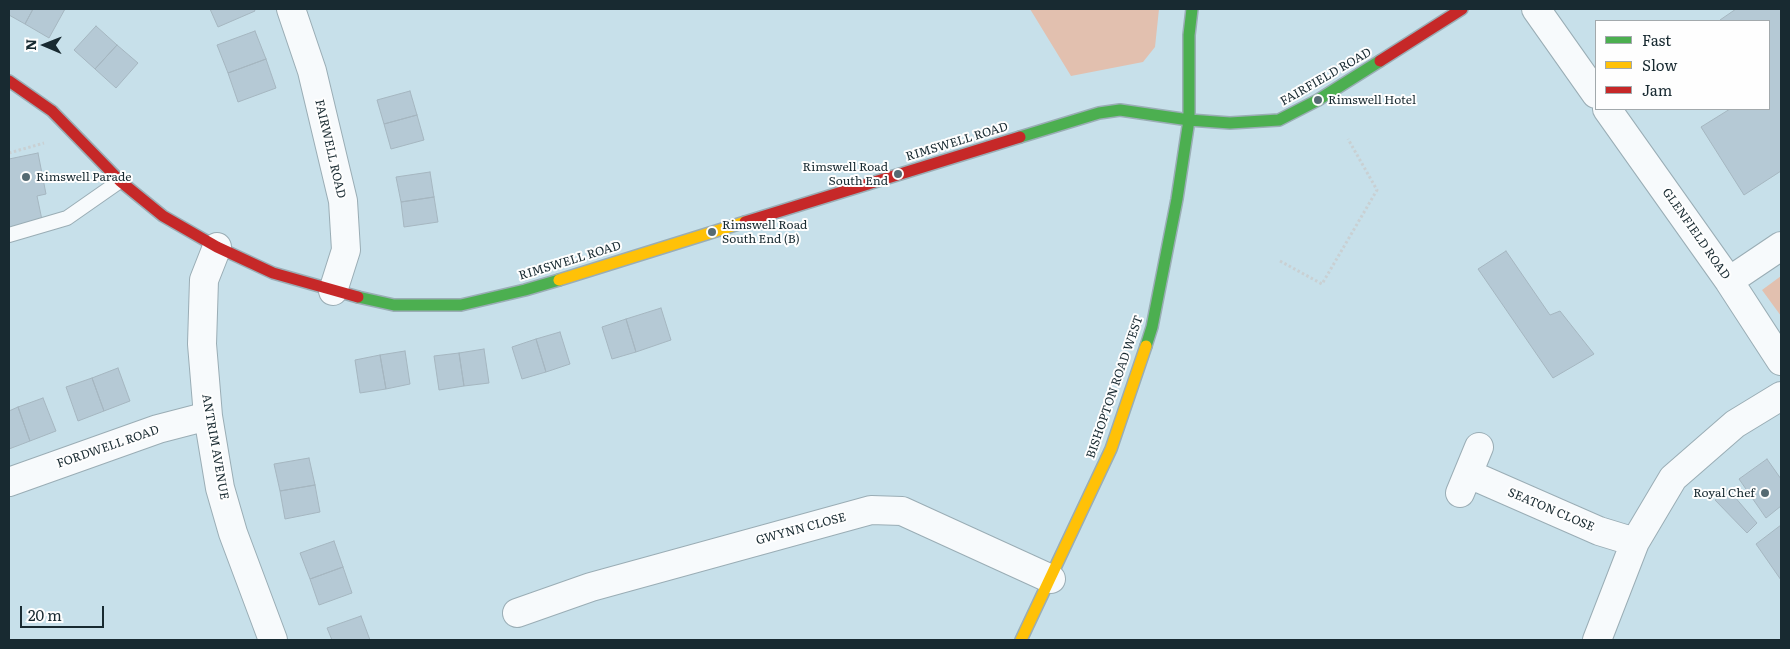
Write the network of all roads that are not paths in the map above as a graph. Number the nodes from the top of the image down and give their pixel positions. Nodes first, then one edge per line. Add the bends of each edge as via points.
1 (291, 9) edge
2 (1192, 9) edge
3 (1462, 9) edge
4 (1536, 9) edge
5 (9, 81) edge
6 (1595, 93) edge
7 (1608, 110) edge
8 (1189, 120) junction
9 (120, 182) junction
10 (9, 235) edge
11 (1781, 246) edge
12 (217, 247) junction
13 (1729, 281) junction
14 (333, 291) junction
15 (1781, 362) edge
16 (1781, 396) edge
17 (208, 416) junction
18 (1479, 448) dead end
19 (9, 482) edge
20 (1635, 542) junction
21 (1051, 579) junction
22 (517, 613) dead end
23 (274, 640) edge
24 (1021, 640) edge
25 (1597, 640) edge

1 - 14 street, FAIRWELL ROAD via 312,71 343,201 346,250
2 - 8 street, BISHOPTON ROAD WEST
3 - 8 street, FAIRFIELD ROAD via 1318,100 1279,120 1230,123
4 - 6 street
5 - 9 street, RIMSWELL ROAD via 52,111
7 - 13 street, GLENFIELD ROAD
8 - 14 street, RIMSWELL ROAD via 1120,110 1099,113 525,290 461,305 394,305
8 - 21 street, BISHOPTON ROAD WEST via 1152,327 1111,449
9 - 10 lane via 67,218
9 - 12 street, RIMSWELL ROAD via 163,216
11 - 13 street
12 - 14 street, RIMSWELL ROAD via 273,273
12 - 17 street, ANTRIM AVENUE via 204,280 202,344
13 - 15 street, GLENFIELD ROAD
16 - 20 street via 1734,424 1672,478
17 - 19 street, FORDWELL ROAD via 158,429
17 - 23 street, ANTRIM AVENUE via 220,488 233,533
18 - 20 street, SEATON CLOSE via 1465,484
20 - 25 street
21 - 22 street, GWYNN CLOSE via 902,511 872,510 591,587 549,612
21 - 24 street, BISHOPTON ROAD WEST

